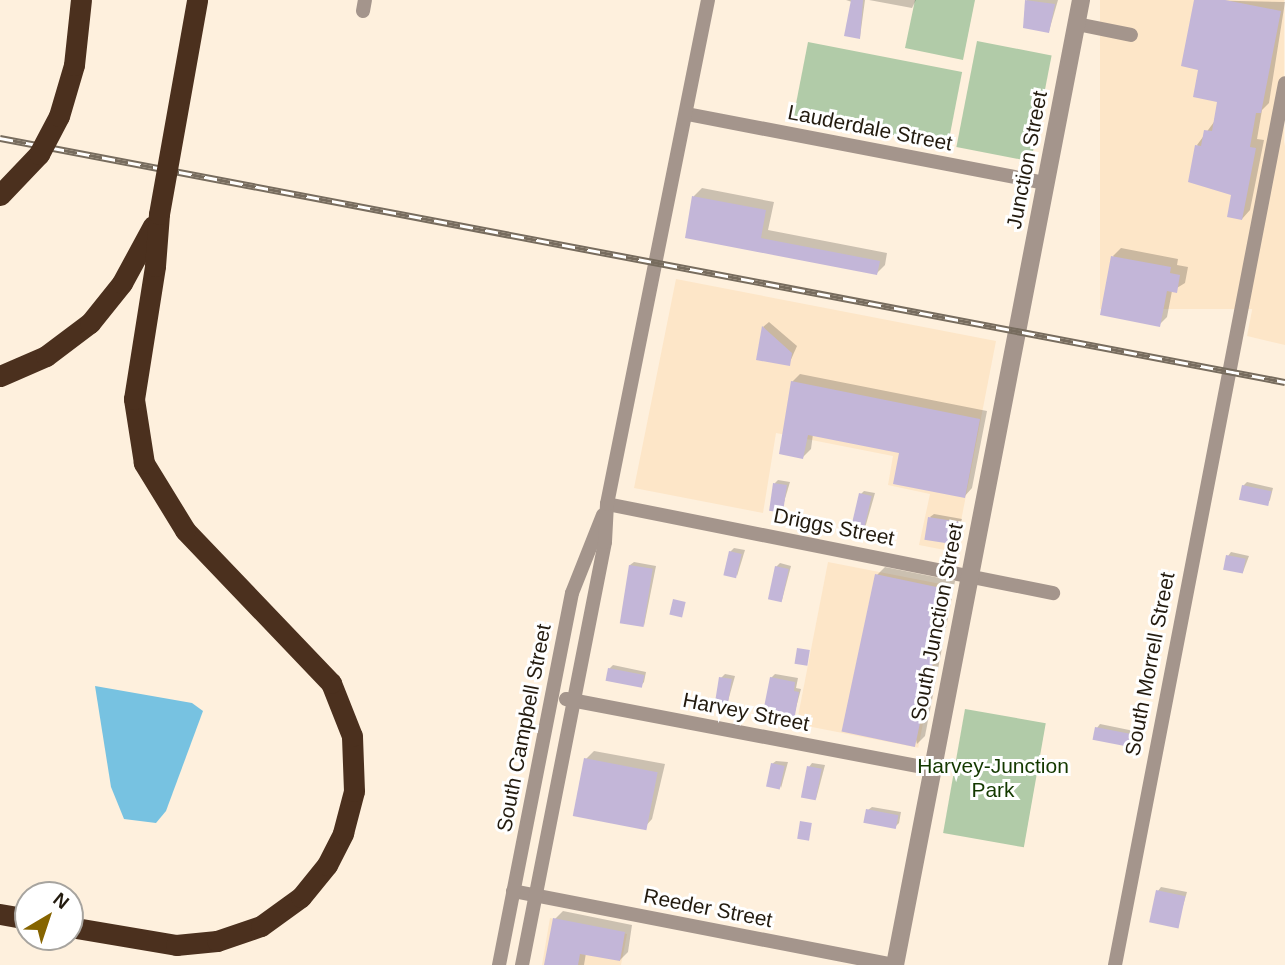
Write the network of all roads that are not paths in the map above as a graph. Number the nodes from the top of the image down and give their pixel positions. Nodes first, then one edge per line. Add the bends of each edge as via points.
1 (81, 0) edge
2 (197, 0) edge
3 (708, 0) edge
4 (1081, 0) edge
5 (1077, 24) junction
6 (1131, 34) dead end
7 (1285, 83) edge
8 (687, 114) junction
9 (1045, 183) junction
10 (0, 195) edge
11 (159, 214) junction
12 (1017, 330) joint
13 (0, 376) edge
14 (607, 504) junction
15 (970, 574) junction
16 (1054, 593) dead end
17 (552, 696) junction
18 (573, 701) junction
19 (932, 769) junction
20 (513, 891) junction
21 (536, 896) junction
22 (84, 929) edge
23 (499, 965) edge
24 (522, 965) edge
25 (895, 965) edge
26 (1115, 965) edge

1 - 10 highway, bridge via 74,65 59,116 39,154
2 - 11 highway, bridge
3 - 8 street, South Campbell Street
4 - 5 street, Junction Street
5 - 6 street
5 - 9 street, Junction Street
7 - 26 street, South Morrell Street
8 - 9 street, Lauderdale Street
8 - 14 street, South Campbell Street
9 - 12 street, Junction Street
11 - 13 highway via 131,268 99,313 54,351
11 - 22 highway via 134,399 144,463 185,530 331,683 352,736 354,791 338,845 319,877 285,910 251,931 217,942 176,945
12 - 15 street, South Junction Street
14 - 15 street, Driggs Street
14 - 17 street, South Campbell Street via 572,593
14 - 18 street, South Campbell Street via 605,542
15 - 16 street, Driggs Street
15 - 19 street, South Junction Street
17 - 18 street, Harvey Street
17 - 20 street, South Campbell Street
18 - 19 street, Harvey Street
18 - 21 street, South Campbell Street
19 - 25 street, South Junction Street
20 - 21 street, Reeder Street
20 - 23 street, South Campbell Street
21 - 24 street, South Campbell Street
21 - 25 street, Reeder Street

